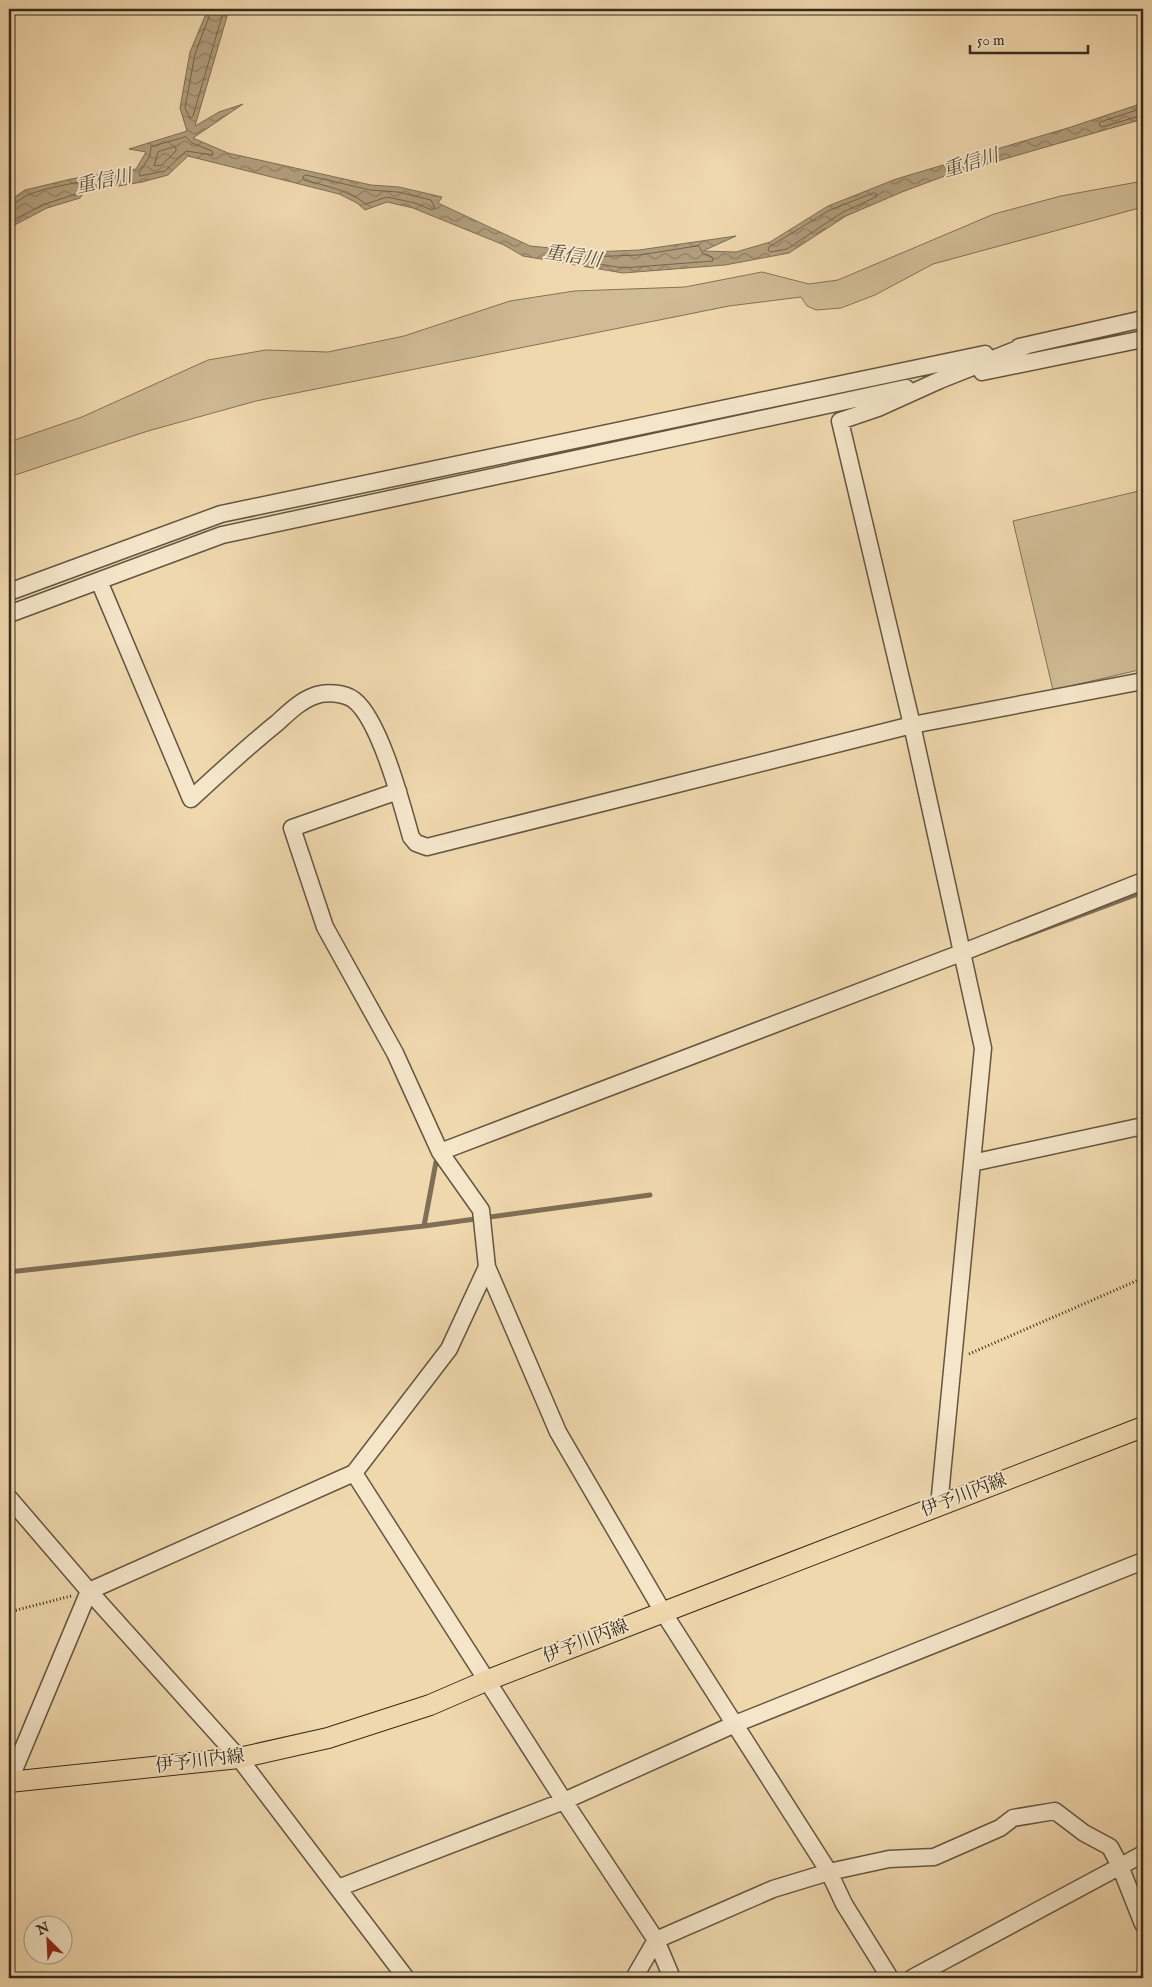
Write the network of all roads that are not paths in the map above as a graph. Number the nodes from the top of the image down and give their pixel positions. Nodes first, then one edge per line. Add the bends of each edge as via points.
1 (1143, 319) edge
2 (1143, 339) edge
3 (1028, 345) junction
4 (940, 380) junction
5 (99, 581) junction
6 (9, 592) edge
7 (9, 614) edge
8 (1143, 681) edge
9 (912, 725) junction
10 (398, 791) junction
11 (1143, 881) edge
12 (961, 953) junction
13 (1143, 1126) edge
14 (440, 1152) junction
15 (972, 1163) junction
16 (487, 1267) junction
17 (1143, 1426) edge
18 (354, 1473) junction
19 (9, 1498) edge
20 (939, 1506) junction
21 (1143, 1561) edge
22 (89, 1591) junction
23 (663, 1612) junction
24 (488, 1680) junction
25 (735, 1724) junction
26 (239, 1758) junction
27 (9, 1782) edge
28 (564, 1801) junction
29 (1143, 1854) edge
30 (1120, 1866) junction
31 (829, 1872) junction
32 (338, 1888) junction
33 (1143, 1924) edge
34 (656, 1940) junction
35 (406, 1978) edge
36 (634, 1978) edge
37 (672, 1978) edge
38 (890, 1978) edge
39 (912, 1978) edge

1 - 3 street
2 - 4 street
3 - 4 street
3 - 6 street via 221,514
4 - 5 street via 222,535
4 - 9 street via 840,421
5 - 7 street
5 - 10 street via 191,799 292,710 313,696 327,693 354,699 367,715
8 - 9 street
9 - 10 street via 427,848 416,844 411,837
9 - 12 street
10 - 14 street via 292,828 325,927 394,1053
11 - 12 street
12 - 14 street
12 - 15 street via 983,1048
13 - 15 street
14 - 16 street via 481,1210
15 - 20 street
16 - 18 street via 449,1349
16 - 23 street via 558,1432
17 - 20 main road, 伊予川内線
18 - 22 street
18 - 24 street
19 - 22 street
20 - 23 main road, 伊予川内線
21 - 25 street
22 - 26 street
22 - 27 street
23 - 24 main road, 伊予川内線
23 - 25 street
24 - 26 main road, 伊予川内線 via 430,1704 328,1738
24 - 28 street
25 - 28 street
25 - 31 street
26 - 27 main road, 伊予川内線
26 - 32 street
28 - 32 street
28 - 34 street
29 - 30 street
30 - 31 street via 1110,1847 1084,1833 1055,1810 1013,1818 1000,1828 934,1857 889,1859
30 - 33 street
30 - 39 street
31 - 34 street via 773,1889
31 - 38 street via 844,1904
32 - 35 street
34 - 36 street
34 - 37 street

